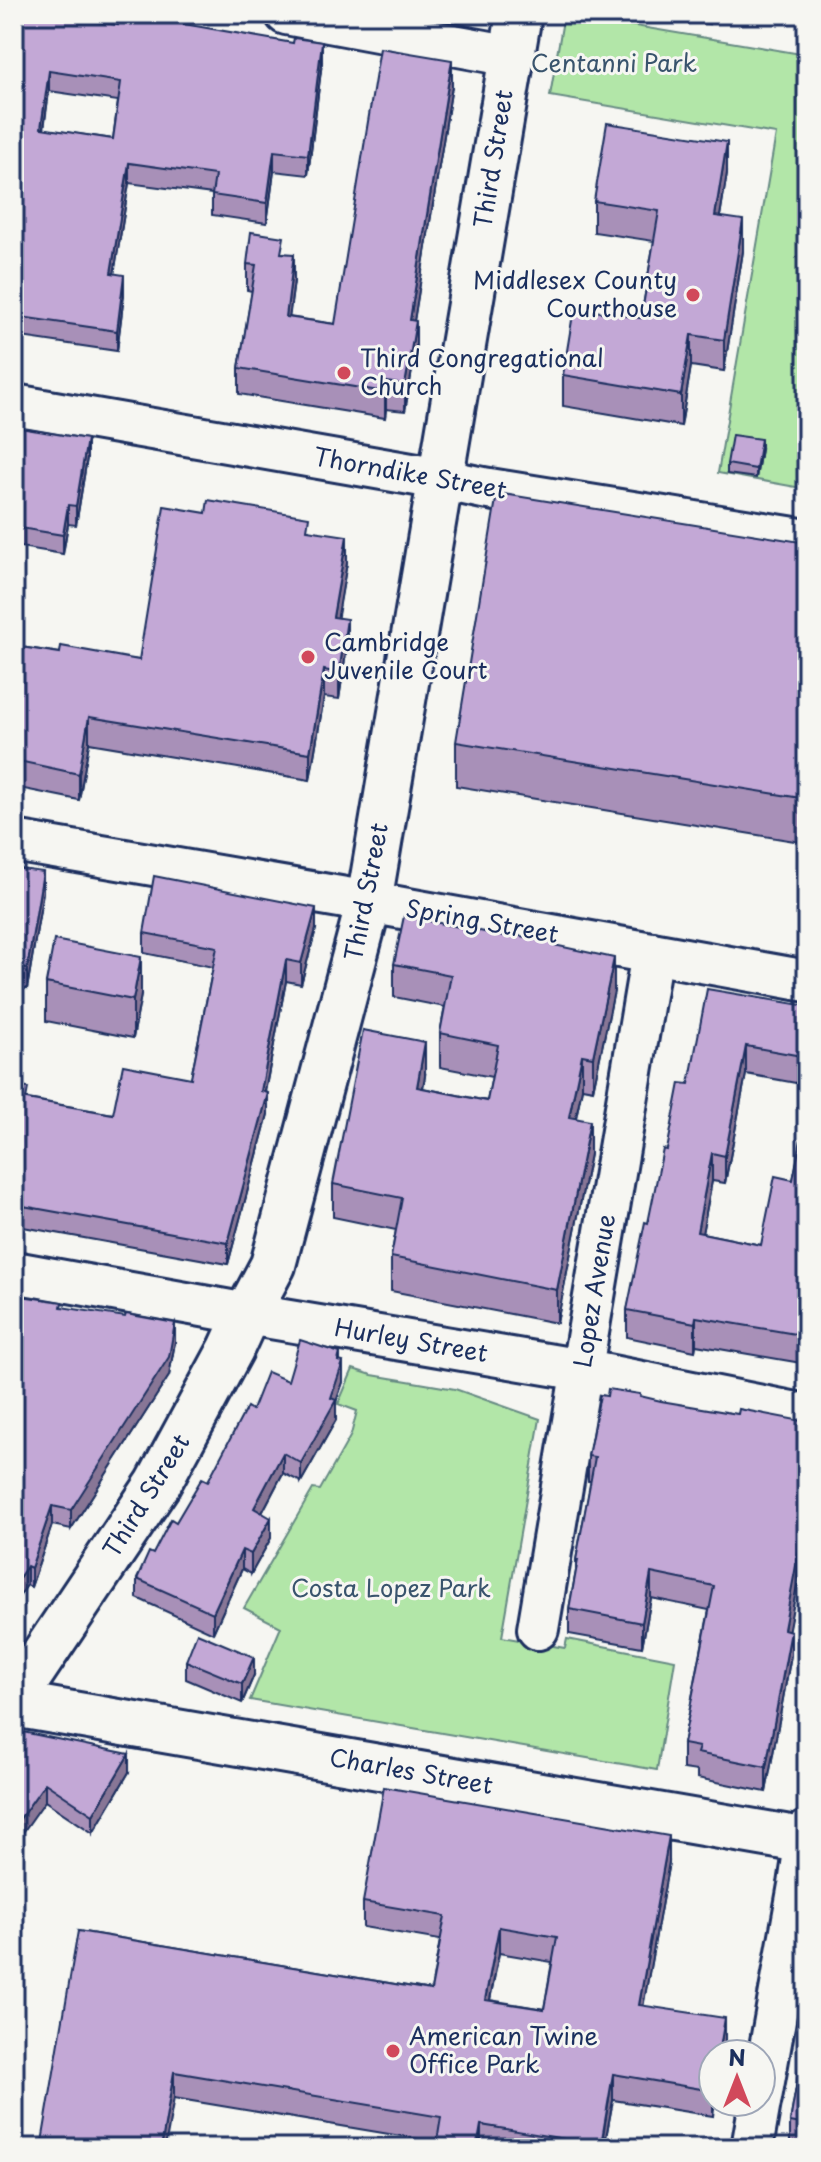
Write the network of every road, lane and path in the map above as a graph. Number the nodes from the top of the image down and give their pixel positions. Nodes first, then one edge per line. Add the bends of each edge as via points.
1 (286, 14) edge
2 (516, 35) edge
3 (14, 405) edge
4 (440, 479) junction
5 (807, 540) edge
6 (14, 841) edge
7 (369, 902) junction
8 (652, 953) junction
9 (807, 981) edge
10 (14, 1272) edge
11 (247, 1314) junction
12 (582, 1370) junction
13 (807, 1415) edge
14 (538, 1629) dead end
15 (14, 1701) edge
16 (806, 1838) edge
17 (772, 2038) edge
18 (758, 2118) edge
19 (752, 2148) edge

1 - 2 street
2 - 4 main road, Third Street
3 - 4 street, Thorndike Street
4 - 5 street, Thorndike Street
4 - 7 main road, Third Street
6 - 7 street, Spring Street
7 - 8 street, Spring Street
7 - 11 main road, Third Street via 273,1265
8 - 9 street, Spring Street
8 - 12 street, Lopez Avenue
10 - 11 street, Hurley Street
11 - 12 street, Hurley Street
11 - 15 main road, Third Street via 158,1484
12 - 13 street, Hurley Street
12 - 14 street, Lopez Avenue
15 - 16 main road, Charles Street
16 - 17 street
18 - 19 street

